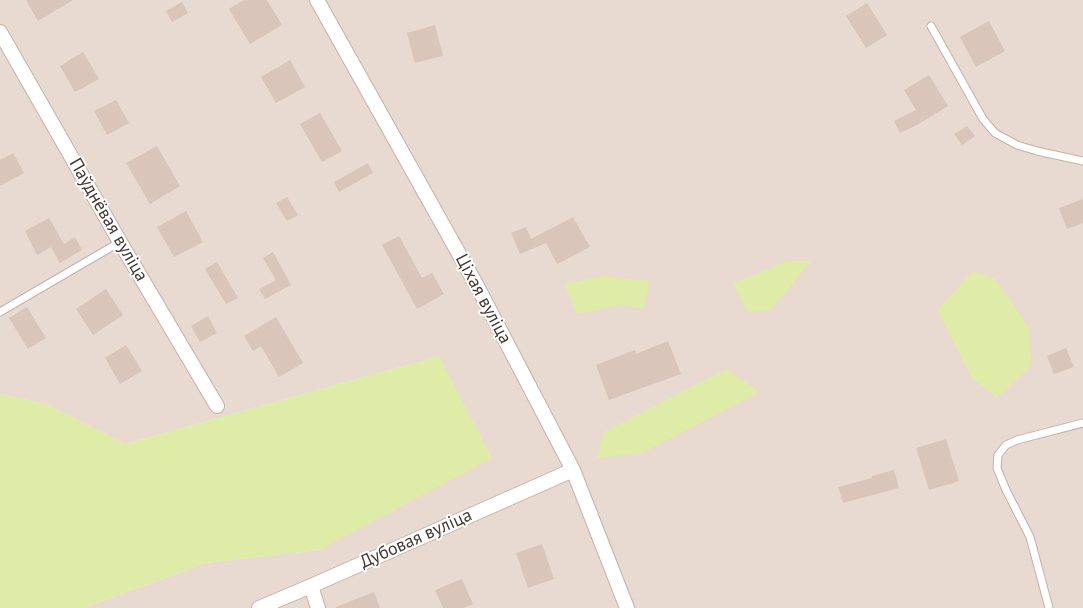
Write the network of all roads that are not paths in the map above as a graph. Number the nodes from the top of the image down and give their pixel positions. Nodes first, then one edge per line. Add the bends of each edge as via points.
1 (317, 0) edge
2 (931, 26) dead end
3 (0, 32) edge
4 (1083, 161) edge
5 (120, 242) junction
6 (0, 312) edge
7 (217, 406) dead end
8 (1083, 423) edge
9 (573, 470) junction
10 (311, 586) junction
11 (259, 608) edge
12 (318, 608) edge
13 (627, 608) edge
14 (1049, 608) edge

1 - 9 street, Ціхая вуліца via 472,277
2 - 4 lane via 983,119 996,134 1037,152
3 - 5 street, Паўднёвая вуліца
5 - 6 lane
5 - 7 street, Паўднёвая вуліца
8 - 14 lane via 1017,440 998,454 997,468 1030,537
9 - 10 street, Дубовая вуліца
9 - 13 street, Ціхая вуліца
10 - 11 street, Дубовая вуліца
10 - 12 street

